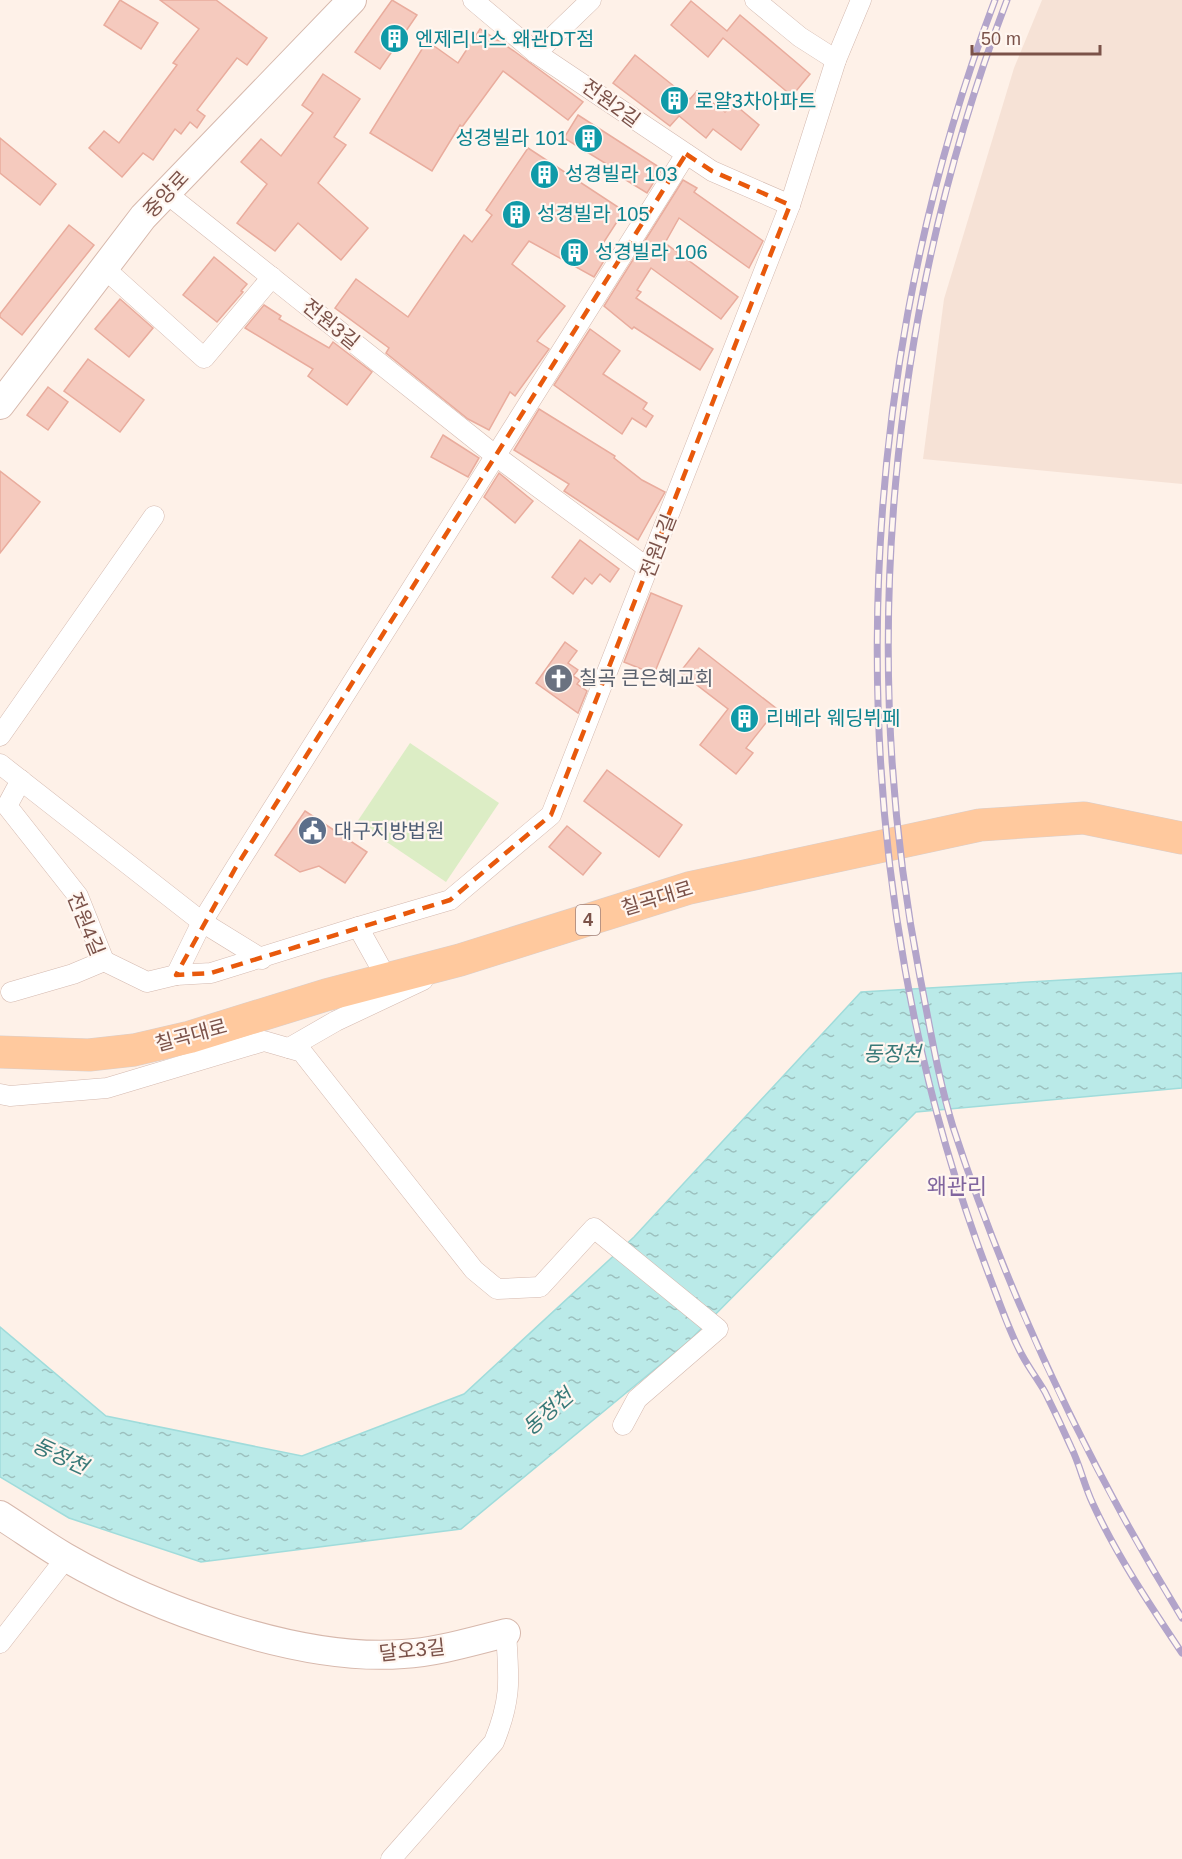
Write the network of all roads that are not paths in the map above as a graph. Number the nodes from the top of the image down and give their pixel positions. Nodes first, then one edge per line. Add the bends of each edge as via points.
1 (351, 0) edge
2 (473, 0) edge
3 (591, 0) edge
4 (755, 0) edge
5 (861, 0) edge
6 (537, 53) junction
7 (836, 60) junction
8 (686, 154) junction
9 (166, 193) junction
10 (790, 205) junction
11 (104, 268) junction
12 (272, 277) junction
13 (0, 405) edge
14 (496, 456) junction
15 (154, 516) dead end
16 (649, 569) junction
17 (0, 736) edge
18 (0, 764) edge
19 (21, 780) junction
20 (1182, 838) edge
21 (202, 922) junction
22 (358, 927) junction
23 (262, 959) junction
24 (460, 960) junction
25 (104, 961) junction
26 (176, 975) junction
27 (387, 979) junction
28 (11, 992) dead end
29 (289, 1048) junction
30 (0, 1052) edge
31 (3, 1091) edge
32 (623, 1425) dead end
33 (0, 1515) edge
34 (66, 1558) junction
35 (506, 1633) joint
36 (0, 1643) edge
37 (391, 1859) edge

1 - 9 street, 중앙로
2 - 6 street, 전원2길
3 - 6 street
4 - 7 street
5 - 7 street, 전원1길
6 - 8 street, 전원2길
7 - 10 street, 전원1길
8 - 10 street, 전원2길 via 712,171
8 - 14 street
9 - 11 street, 중앙로
9 - 12 street, 전원3길
10 - 16 street, 전원1길
11 - 12 street via 204,358
11 - 13 street, 중앙로
12 - 14 street, 전원3길
14 - 16 street, 전원3길
14 - 21 street
15 - 17 street
16 - 22 street, 전원1길 via 551,815 450,900
18 - 19 street
19 - 21 street
19 - 25 street, 전원4길 via 7,807 78,896
20 - 24 main road, 칠곡대로 / 4 via 1084,818 980,825 689,888
21 - 23 street
21 - 26 street
22 - 23 street, 전원1길
22 - 27 street
23 - 26 street, 전원1길 via 211,973
24 - 27 main road, 칠곡대로 / 4
24 - 29 street
25 - 26 street, 전원1길 via 147,982
25 - 28 street, 전원4길
27 - 30 main road, 칠곡대로 / 4 via 134,1050 89,1055
29 - 31 street via 264,1041 107,1088
29 - 32 street via 302,1052 474,1270 497,1289 540,1287 594,1228 718,1329 637,1399
33 - 34 street, 달오3길
34 - 35 street, 달오3길 via 201,1617 319,1650 405,1654
34 - 36 street
35 - 37 street, 달오3길 via 510,1690 494,1742

